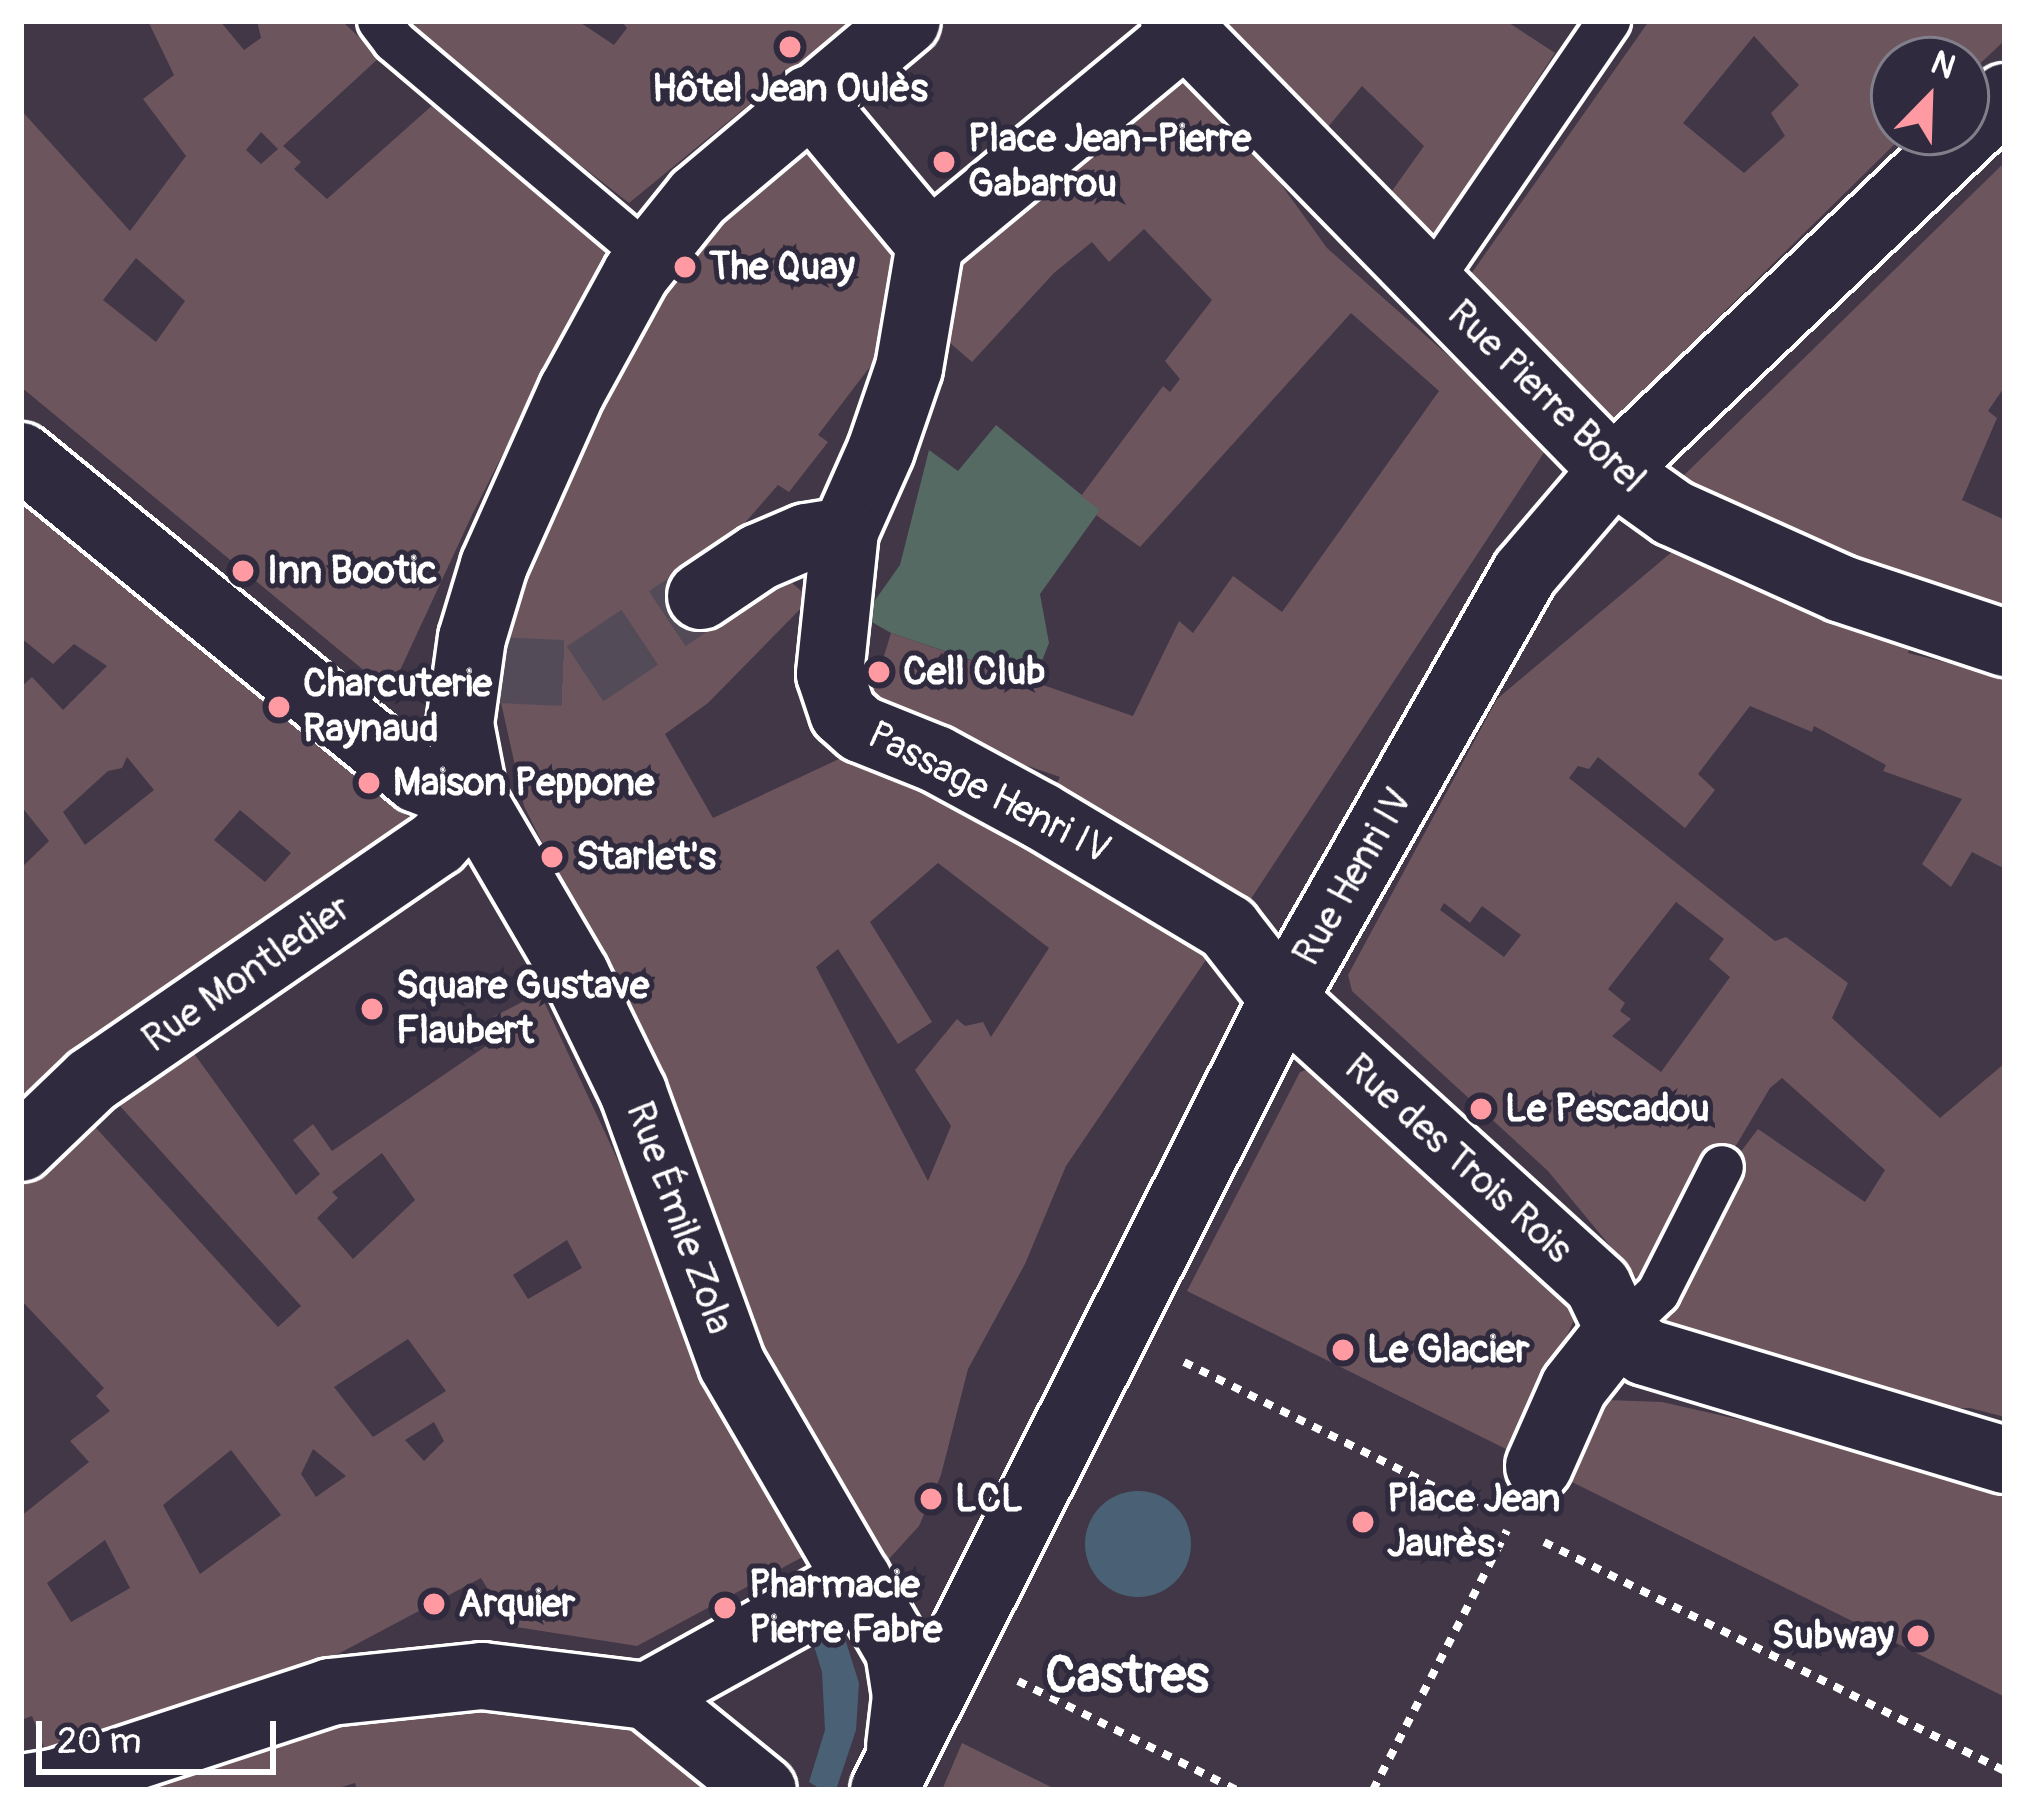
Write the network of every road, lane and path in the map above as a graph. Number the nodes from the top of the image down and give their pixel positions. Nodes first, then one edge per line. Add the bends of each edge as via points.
1 (379, 21) edge
2 (907, 21) edge
3 (1609, 21) edge
4 (1179, 27) edge
5 (2005, 97) edge
6 (809, 99) junction
7 (930, 244) junction
8 (636, 274) junction
9 (1429, 284) junction
10 (21, 456) edge
11 (1613, 470) junction
12 (845, 532) junction
13 (701, 596) tunnel mouth
14 (2005, 643) edge
15 (475, 802) junction
16 (1283, 1000) junction
17 (21, 1148) edge
18 (1722, 1167) dead end
19 (1118, 1330) junction
20 (1619, 1330) junction
21 (2005, 1460) edge
22 (1539, 1466) joint
23 (1510, 1525) junction
24 (858, 1579) junction
25 (952, 1664) junction
26 (646, 1696) junction
27 (2005, 1771) edge
28 (889, 1779) edge
29 (43, 1787) edge
30 (763, 1790) edge
31 (1237, 1790) edge
32 (1373, 1790) edge

1 - 8 lane via 632,242
2 - 6 street
3 - 9 lane
4 - 7 street
4 - 9 street, Rue Pierre Borel
5 - 11 street, Rue Henri IV
6 - 7 street
6 - 8 street, Rue Émile Zola via 698,197
7 - 12 street, Passage Henri IV via 909,368
8 - 15 street, Rue Émile Zola via 572,391 494,565 482,668 460,724
9 - 11 street, Rue Pierre Borel
10 - 15 street via 417,779
11 - 14 street, Rue Pierre Borel via 1673,513 1842,589
11 - 16 street, Rue Henri IV via 1525,573
12 - 13 street via 775,550
12 - 16 street, Passage Henri IV via 830,674 843,713 1041,816 1228,928
15 - 17 street, Rue Montledier via 437,843 92,1080
15 - 24 street, Rue Émile Zola via 633,1092 732,1364
16 - 19 street, Rue Henri IV
16 - 20 street, Rue des Trois Rois via 1598,1286
18 - 20 lane via 1658,1293
19 - 23 path
19 - 25 street, Rue Henri IV
20 - 21 street via 1645,1352
20 - 22 street via 1574,1388
22 - 23 path
23 - 27 path
23 - 32 path
24 - 26 street
24 - 28 street, Rue Émile Zola via 887,1624 903,1673 905,1723
25 - 28 street, Rue Henri IV
25 - 31 path via 998,1672
26 - 29 street via 482,1676 330,1692
26 - 30 street

